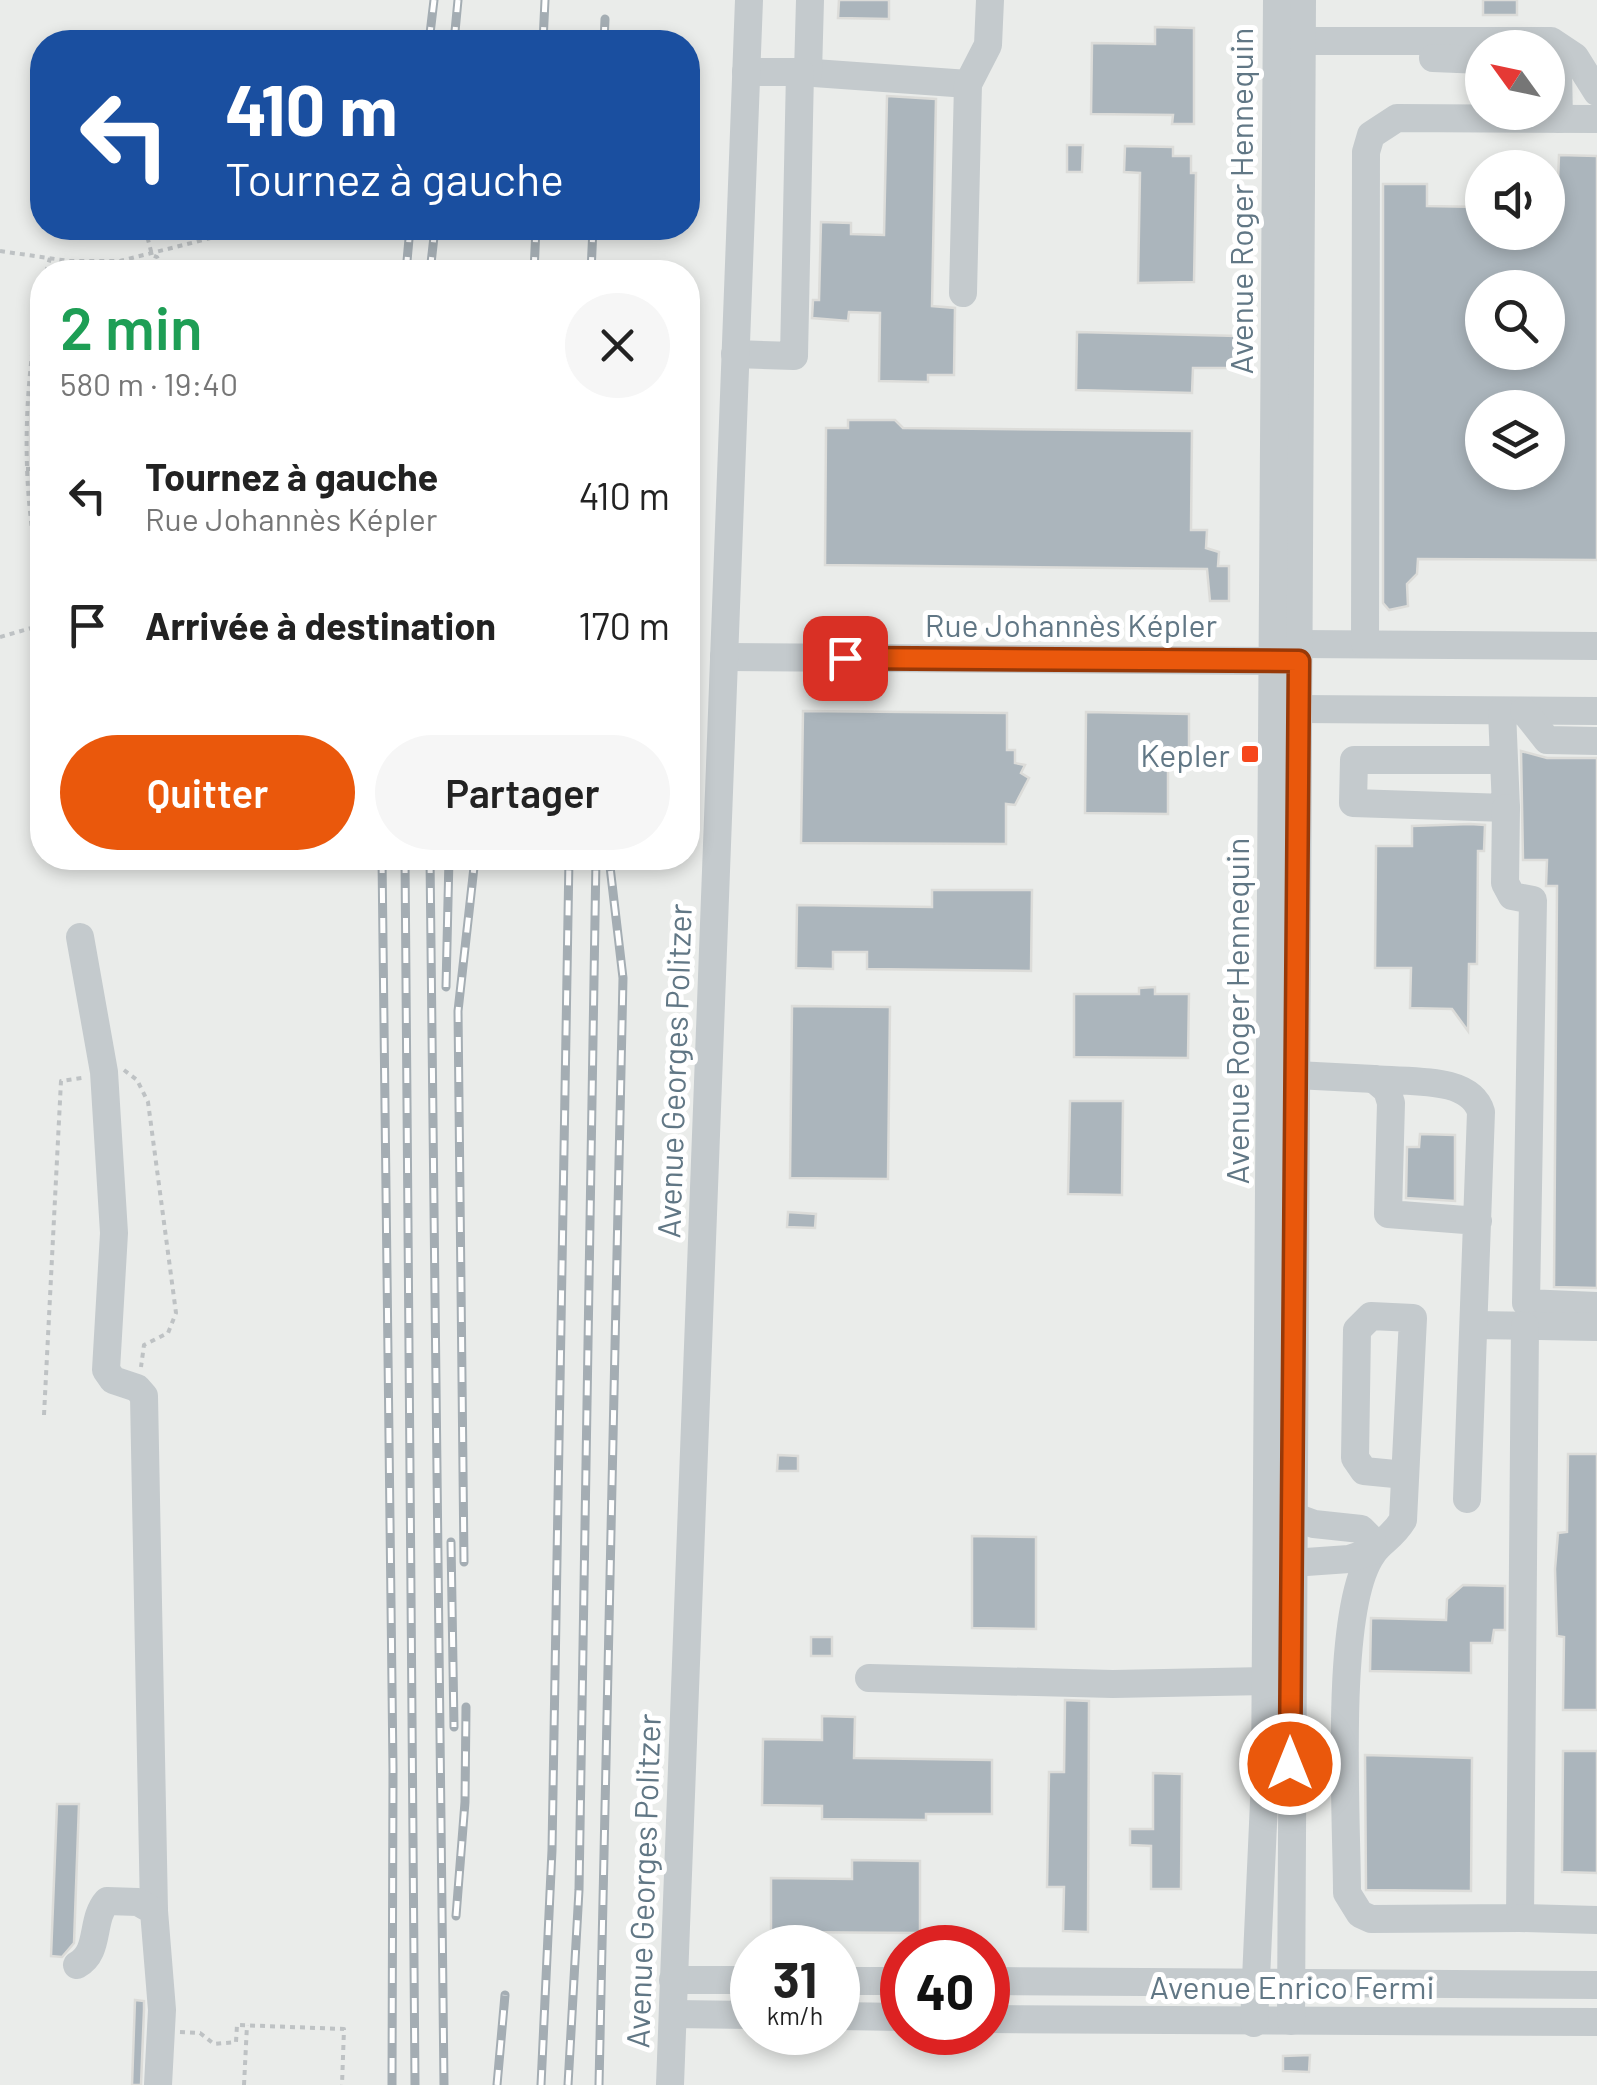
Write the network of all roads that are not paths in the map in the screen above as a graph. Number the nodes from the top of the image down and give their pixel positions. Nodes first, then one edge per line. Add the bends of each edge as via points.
1 (749, 0) edge
2 (810, 0) edge
3 (990, 0) edge
4 (1277, 0) edge
5 (1302, 0) edge
6 (1302, 48) junction
7 (1465, 59) edge
8 (746, 72) junction
9 (804, 73) junction
10 (968, 84) junction
11 (1597, 92) edge
12 (1465, 118) edge
13 (1565, 119) edge
14 (1597, 119) edge
15 (963, 293) dead end
16 (735, 354) junction
17 (1365, 644) junction
18 (1597, 646) edge
19 (1290, 655) junction
20 (724, 657) junction
21 (1298, 710) junction
22 (1513, 711) junction
23 (1597, 711) edge
24 (1597, 741) edge
25 (1504, 760) junction
26 (1506, 808) junction
27 (80, 937) dead end
28 (1296, 1075) junction
29 (1374, 1079) junction
30 (1478, 1222) junction
31 (1597, 1306) edge
32 (1474, 1325) junction
33 (1525, 1326) junction
34 (1597, 1327) edge
35 (1405, 1475) junction
36 (1467, 1499) dead end
37 (1292, 1516) junction
38 (1374, 1552) junction
39 (1292, 1563) junction
40 (868, 1678) dead end
41 (1266, 1680) junction
42 (154, 1911) junction
43 (1520, 1918) junction
44 (1597, 1920) edge
45 (77, 1965) dead end
46 (673, 1980) junction
47 (730, 1980) edge
48 (1010, 1982) edge
49 (1259, 1982) junction
50 (1289, 1983) junction
51 (1597, 1986) edge
52 (673, 2014) junction
53 (730, 2015) edge
54 (1010, 2019) edge
55 (1291, 2021) junction
56 (1597, 2022) edge
57 (1254, 2023) junction
58 (158, 2085) edge
59 (670, 2085) edge

1 - 8 street, Avenue Georges Politzer
2 - 9 street
3 - 10 street via 988,45
4 - 19 street, Avenue Roger Hennequin
5 - 6 street, Avenue Roger Hennequin
6 - 7 street
6 - 11 street via 1551,42 1575,57
6 - 19 street, Avenue Roger Hennequin
8 - 9 street
8 - 16 street, Avenue Georges Politzer
9 - 10 street
9 - 16 street via 794,356
10 - 15 street
12 - 17 street via 1397,118 1370,135 1366,152
13 - 14 street
16 - 20 street, Avenue Georges Politzer
17 - 18 street, Rue Johannès Képler
17 - 19 street, Rue Johannès Képler
19 - 20 street, Rue Johannès Képler
19 - 21 street, Avenue Roger Hennequin
19 - 41 street, Avenue Roger Hennequin
20 - 46 street, Avenue Georges Politzer
21 - 22 street
21 - 28 street, Avenue Roger Hennequin
22 - 23 street
22 - 24 street via 1548,740
22 - 25 street
25 - 26 street
25 - 26 street via 1354,760 1353,803
26 - 31 street via 1506,883 1512,896 1533,900 1526,1303
27 - 42 street via 104,1072 114,1233 106,1370 144,1396
28 - 29 street
28 - 37 street, Avenue Roger Hennequin
29 - 30 street via 1464,1088 1478,1101
29 - 30 street via 1391,1103 1388,1214
30 - 32 street
32 - 33 street
32 - 36 street
33 - 34 street
33 - 43 street
35 - 35 street via 1413,1318 1371,1316 1358,1330 1355,1458 1364,1471
35 - 38 street via 1403,1520
37 - 38 street via 1361,1529
37 - 39 street, Avenue Roger Hennequin
38 - 39 street
38 - 43 street via 1348,1627 1347,1893 1371,1919
39 - 50 street, Avenue Roger Hennequin
40 - 41 street
41 - 49 street, Avenue Roger Hennequin
42 - 45 street via 138,1902 107,1902 91,1952
42 - 58 street
43 - 44 street
46 - 47 street
46 - 52 street, Avenue Georges Politzer
48 - 49 street, Avenue Enrico Fermi
49 - 50 street, Avenue Enrico Fermi
49 - 57 street, Avenue Roger Hennequin
50 - 51 street, Avenue Enrico Fermi
50 - 55 street, Avenue Roger Hennequin
52 - 53 street
52 - 59 street, Avenue Georges Politzer
54 - 57 street, Avenue Enrico Fermi
55 - 56 street, Avenue Enrico Fermi
55 - 57 street, Avenue Enrico Fermi

